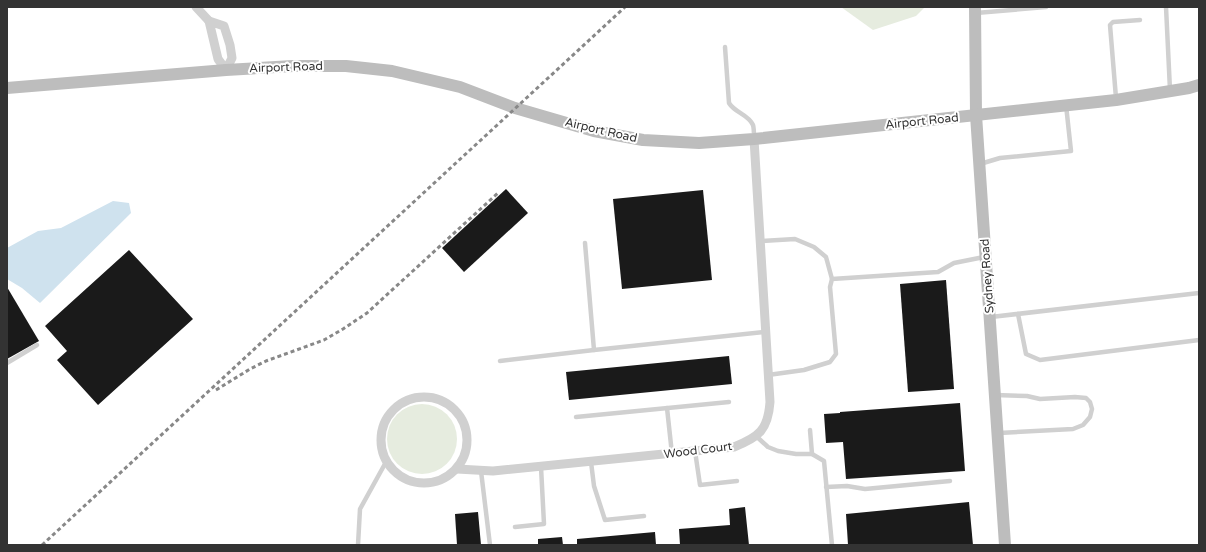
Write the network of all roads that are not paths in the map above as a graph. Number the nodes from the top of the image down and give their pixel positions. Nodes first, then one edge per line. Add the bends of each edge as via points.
1 (196, 7) edge
2 (1046, 7) edge
3 (1166, 7) edge
4 (975, 10) edge
5 (1140, 20) dead end
6 (209, 21) junction
7 (725, 47) dead end
8 (226, 70) junction
9 (1199, 85) edge
10 (7, 88) edge
11 (1170, 91) junction
12 (1116, 100) junction
13 (1066, 105) junction
14 (976, 115) junction
15 (754, 140) junction
16 (980, 164) junction
17 (760, 241) junction
18 (585, 243) dead end
19 (986, 257) junction
20 (832, 279) junction
21 (1199, 293) edge
22 (1018, 314) junction
23 (990, 317) junction
24 (766, 332) junction
25 (1199, 340) edge
26 (37, 345) dead end
27 (594, 350) junction
28 (500, 361) dead end
29 (7, 363) edge
30 (768, 375) junction
31 (995, 395) junction
32 (729, 402) dead end
33 (667, 408) junction
34 (576, 417) dead end
35 (810, 430) dead end
36 (997, 433) junction
37 (756, 436) junction
38 (696, 451) junction
39 (672, 454) junction
40 (812, 454) junction
41 (386, 462) junction
42 (591, 462) junction
43 (541, 467) junction
44 (457, 469) junction
45 (481, 471) junction
46 (738, 481) dead end
47 (950, 481) dead end
48 (826, 487) junction
49 (644, 516) dead end
50 (515, 527) dead end
51 (358, 545) edge
52 (490, 545) edge
53 (832, 545) edge
54 (1005, 545) edge

1 - 6 street
2 - 4 lane
3 - 11 lane
4 - 14 street, Sydney Road
5 - 12 lane via 1113,22 1110,25
6 - 8 street via 218,59
6 - 8 street via 224,26 232,58
7 - 15 lane via 729,103 734,110 749,118 753,125
8 - 10 street, Airport Road
8 - 15 street, Airport Road via 346,66 392,71 460,87 515,108 594,131 643,140 699,143
9 - 11 street, Airport Road
11 - 12 street, Airport Road
12 - 13 street, Airport Road
13 - 14 street, Airport Road
13 - 16 lane via 1071,151 1000,158
14 - 15 street, Airport Road
14 - 16 street, Sydney Road
15 - 17 street, Wood Court
16 - 19 street, Sydney Road
17 - 20 lane via 795,239 814,247 826,257
17 - 24 street, Wood Court
18 - 27 lane
19 - 20 lane via 954,263 938,272
19 - 23 street, Sydney Road
20 - 30 lane via 830,287 836,354 830,362 804,370
21 - 22 lane
22 - 23 lane
22 - 25 lane via 1026,354 1040,360
23 - 31 street, Sydney Road
24 - 27 lane
24 - 30 street, Wood Court
26 - 29 lane
27 - 28 lane
30 - 37 street, Wood Court via 769,416 763,430
31 - 36 street, Sydney Road
31 - 36 lane via 1040,399 1086,398 1092,409 1083,426 1073,429
32 - 33 lane
33 - 34 lane
33 - 39 lane
35 - 40 lane
36 - 54 street, Sydney Road
37 - 38 street, Wood Court via 734,447
37 - 40 lane via 768,447 778,451
38 - 39 street, Wood Court
38 - 46 lane via 700,485
39 - 42 street, Wood Court
40 - 48 lane via 824,461
41 - 44 street via 406,480 420,484 446,478
41 - 44 street via 381,448 381,433 395,408 407,400 421,397 436,398 460,415 466,428 468,442
41 - 51 lane via 360,509
42 - 43 street, Wood Court
42 - 49 lane via 594,486 605,520
43 - 45 street, Wood Court
43 - 50 lane via 544,524
44 - 45 street, Wood Court
45 - 52 lane
47 - 48 lane via 866,489 847,486
48 - 53 lane

